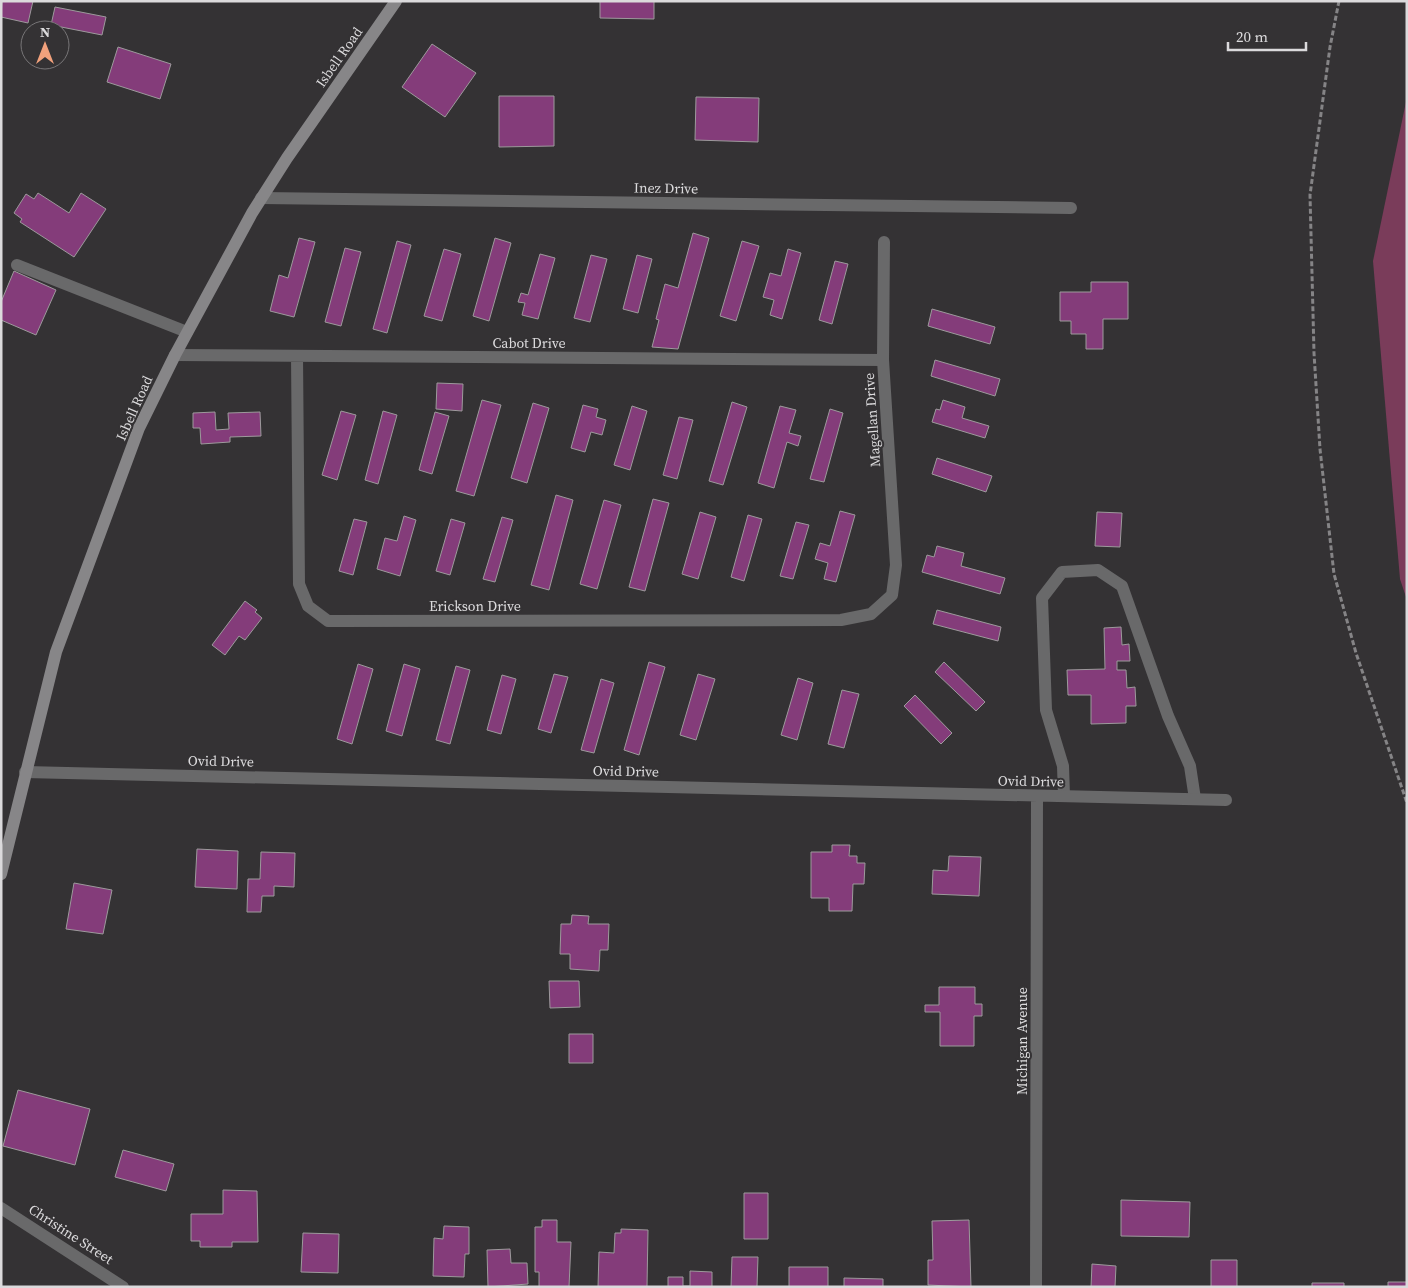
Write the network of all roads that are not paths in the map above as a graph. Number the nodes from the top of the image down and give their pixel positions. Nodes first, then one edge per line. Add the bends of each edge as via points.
1 (396, 1) edge
2 (261, 198) junction
3 (1071, 208) dead end
4 (884, 242) dead end
5 (17, 265) dead end
6 (187, 332) junction
7 (174, 355) junction
8 (297, 356) junction
9 (883, 360) junction
10 (892, 595) joint
11 (25, 772) junction
12 (1038, 796) junction
13 (1064, 796) junction
14 (1195, 799) junction
15 (1226, 800) dead end
16 (1, 874) edge
17 (1, 1208) edge
18 (123, 1287) edge
19 (1036, 1287) edge

1 - 2 street, Isbell Road
2 - 3 street, Inez Drive
2 - 6 street, Isbell Road
4 - 9 street, Magellan Drive
5 - 6 street
6 - 7 street, Isbell Road
7 - 8 street, Cabot Drive
7 - 11 street, Isbell Road via 140,428 56,652
8 - 9 street, Cabot Drive
8 - 10 street, Erickson Drive via 299,584 308,606 328,621 841,620 871,614
9 - 10 street, Magellan Drive via 896,565
11 - 12 street, Ovid Drive
11 - 16 street, Isbell Road
12 - 13 street, Ovid Drive
12 - 19 street, Michigan Avenue
13 - 14 street, Ovid Drive
13 - 14 street via 1063,766 1046,710 1042,598 1062,572 1098,570 1122,586 1168,716 1190,766
14 - 15 street, Ovid Drive
17 - 18 street, Christine Street

